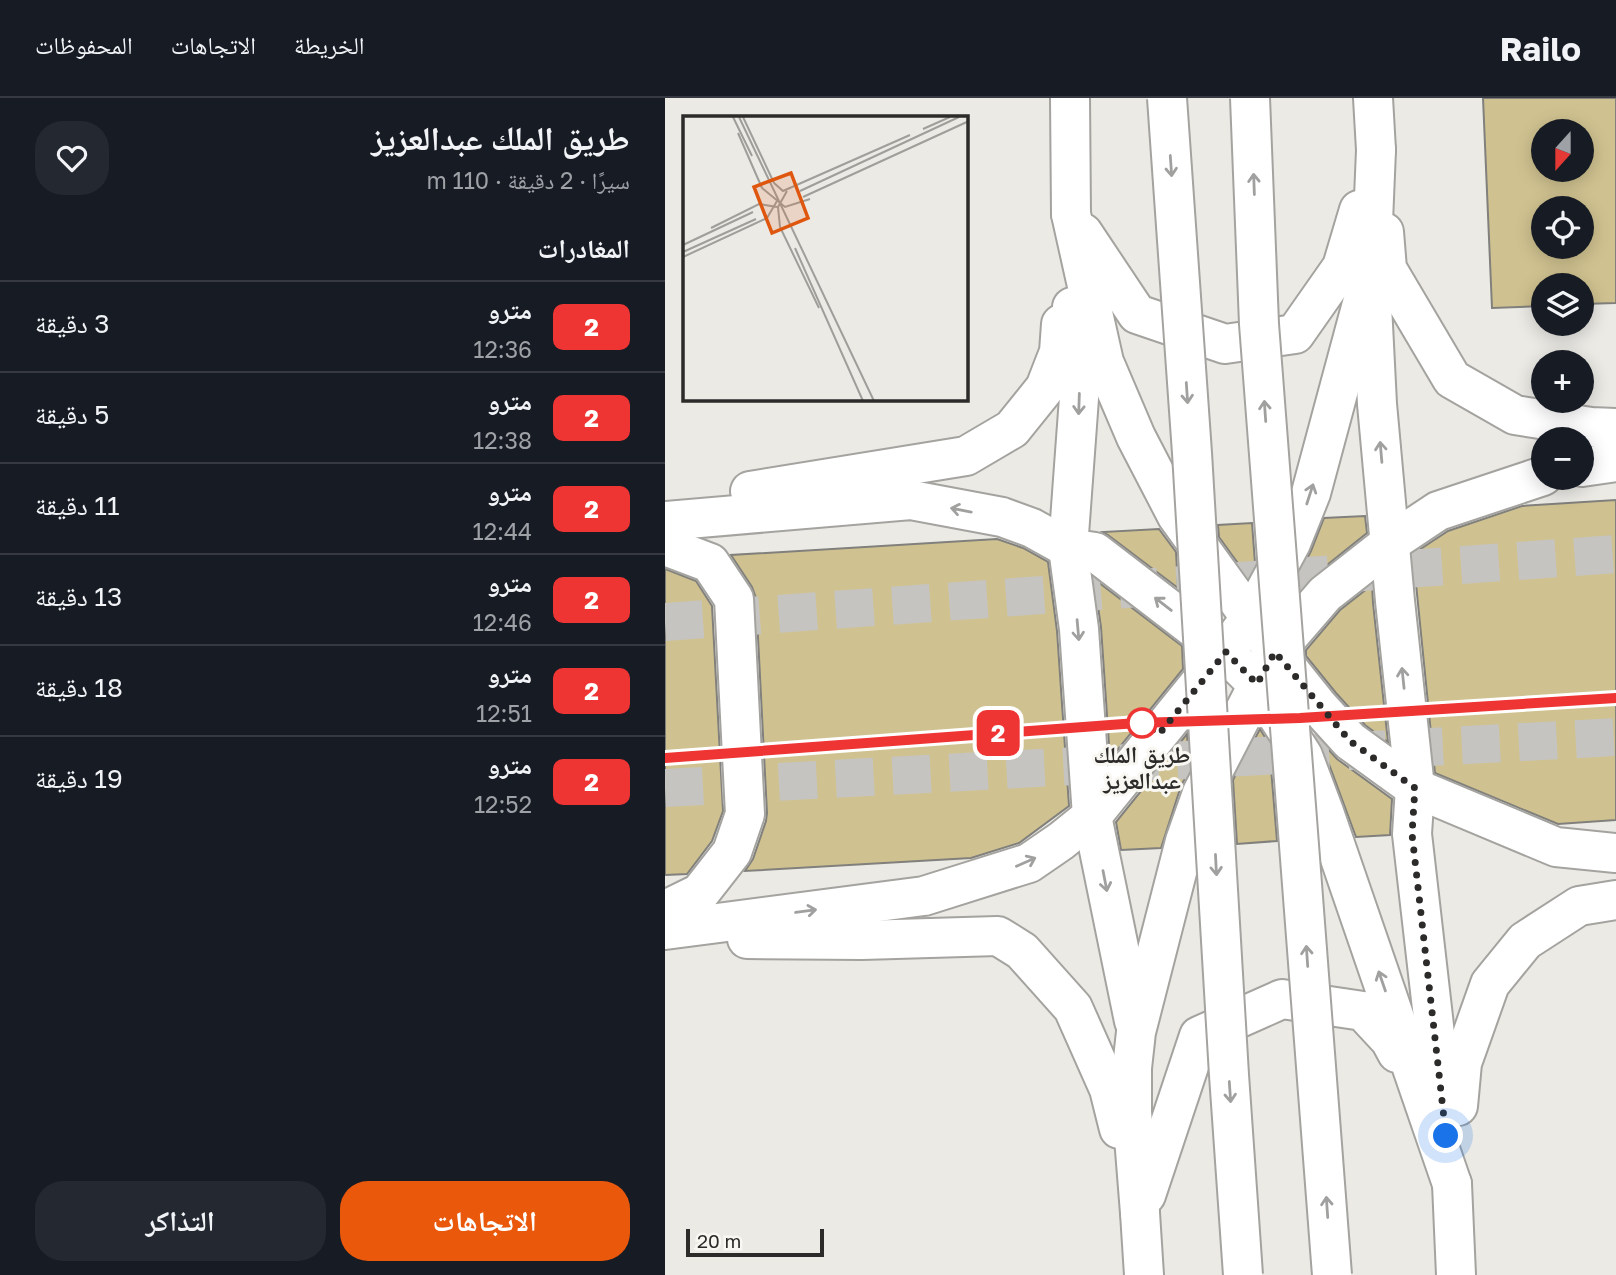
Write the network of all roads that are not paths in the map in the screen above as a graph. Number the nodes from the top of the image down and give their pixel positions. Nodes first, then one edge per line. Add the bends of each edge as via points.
1 (1070, 98) edge
2 (1167, 98) edge
3 (1250, 98) edge
4 (1373, 98) edge
5 (1376, 150) junction
6 (1071, 214) junction
7 (1371, 270) junction
8 (1616, 428) edge
9 (1616, 462) edge
10 (1594, 465) edge
11 (1531, 480) edge
12 (665, 505) edge
13 (665, 521) edge
14 (1390, 543) junction
15 (665, 546) edge
16 (1068, 548) junction
17 (1251, 617) junction
18 (1226, 652) junction
19 (1266, 668) junction
20 (1415, 788) junction
21 (1092, 816) junction
22 (1616, 853) edge
23 (1616, 900) edge
24 (665, 910) edge
25 (665, 930) edge
26 (665, 938) edge
27 (1136, 1032) junction
28 (1452, 1184) junction
29 (1140, 1213) junction
30 (1144, 1275) edge
31 (1243, 1275) edge
32 (1332, 1275) edge
33 (1456, 1275) edge

1 - 6 main road
2 -> 31 main road, bridge
32 -> 3 main road, bridge via 1259,324
4 - 5 main road
5 - 6 main road via 1342,267 1295,334 1225,344 1137,314
5 - 7 main road
5 - 8 main road via 1387,270 1452,379 1515,415
6 - 12 main road via 1059,352 1045,388 1012,429 966,456
6 -> 16 main road via 1073,331 1080,398
6 - 17 main road via 1104,362 1136,436 1177,516
14 -> 7 main road
17 -> 7 main road via 1291,543 1311,493
9 - 10 main road
11 - 14 main road via 1438,511
16 -> 13 main road via 1002,517 911,500
14 - 19 main road via 1325,594
20 -> 14 main road
15 - 24 main road via 710,563 734,599 745,814 732,852 701,893
18 -> 16 main road via 1095,552
16 -> 21 main road via 1079,629
17 - 18 main road
17 - 19 main road
18 - 19 main road
18 - 21 main road
19 - 20 main road via 1350,741
19 - 27 main road via 1202,793 1185,841
28 -> 19 main road via 1324,812
20 - 22 main road via 1556,847
20 - 28 main road via 1412,834
25 -> 21 main road via 924,896 1029,863
21 -> 27 main road
23 - 28 main road via 1579,906 1525,941 1490,984 1462,1063
26 - 29 main road via 998,936 1021,951 1073,1008 1109,1089
27 - 29 main road via 1132,1112
28 - 29 main road via 1390,1040 1363,1012 1282,999 1199,1036
28 - 33 main road
29 - 30 main road

